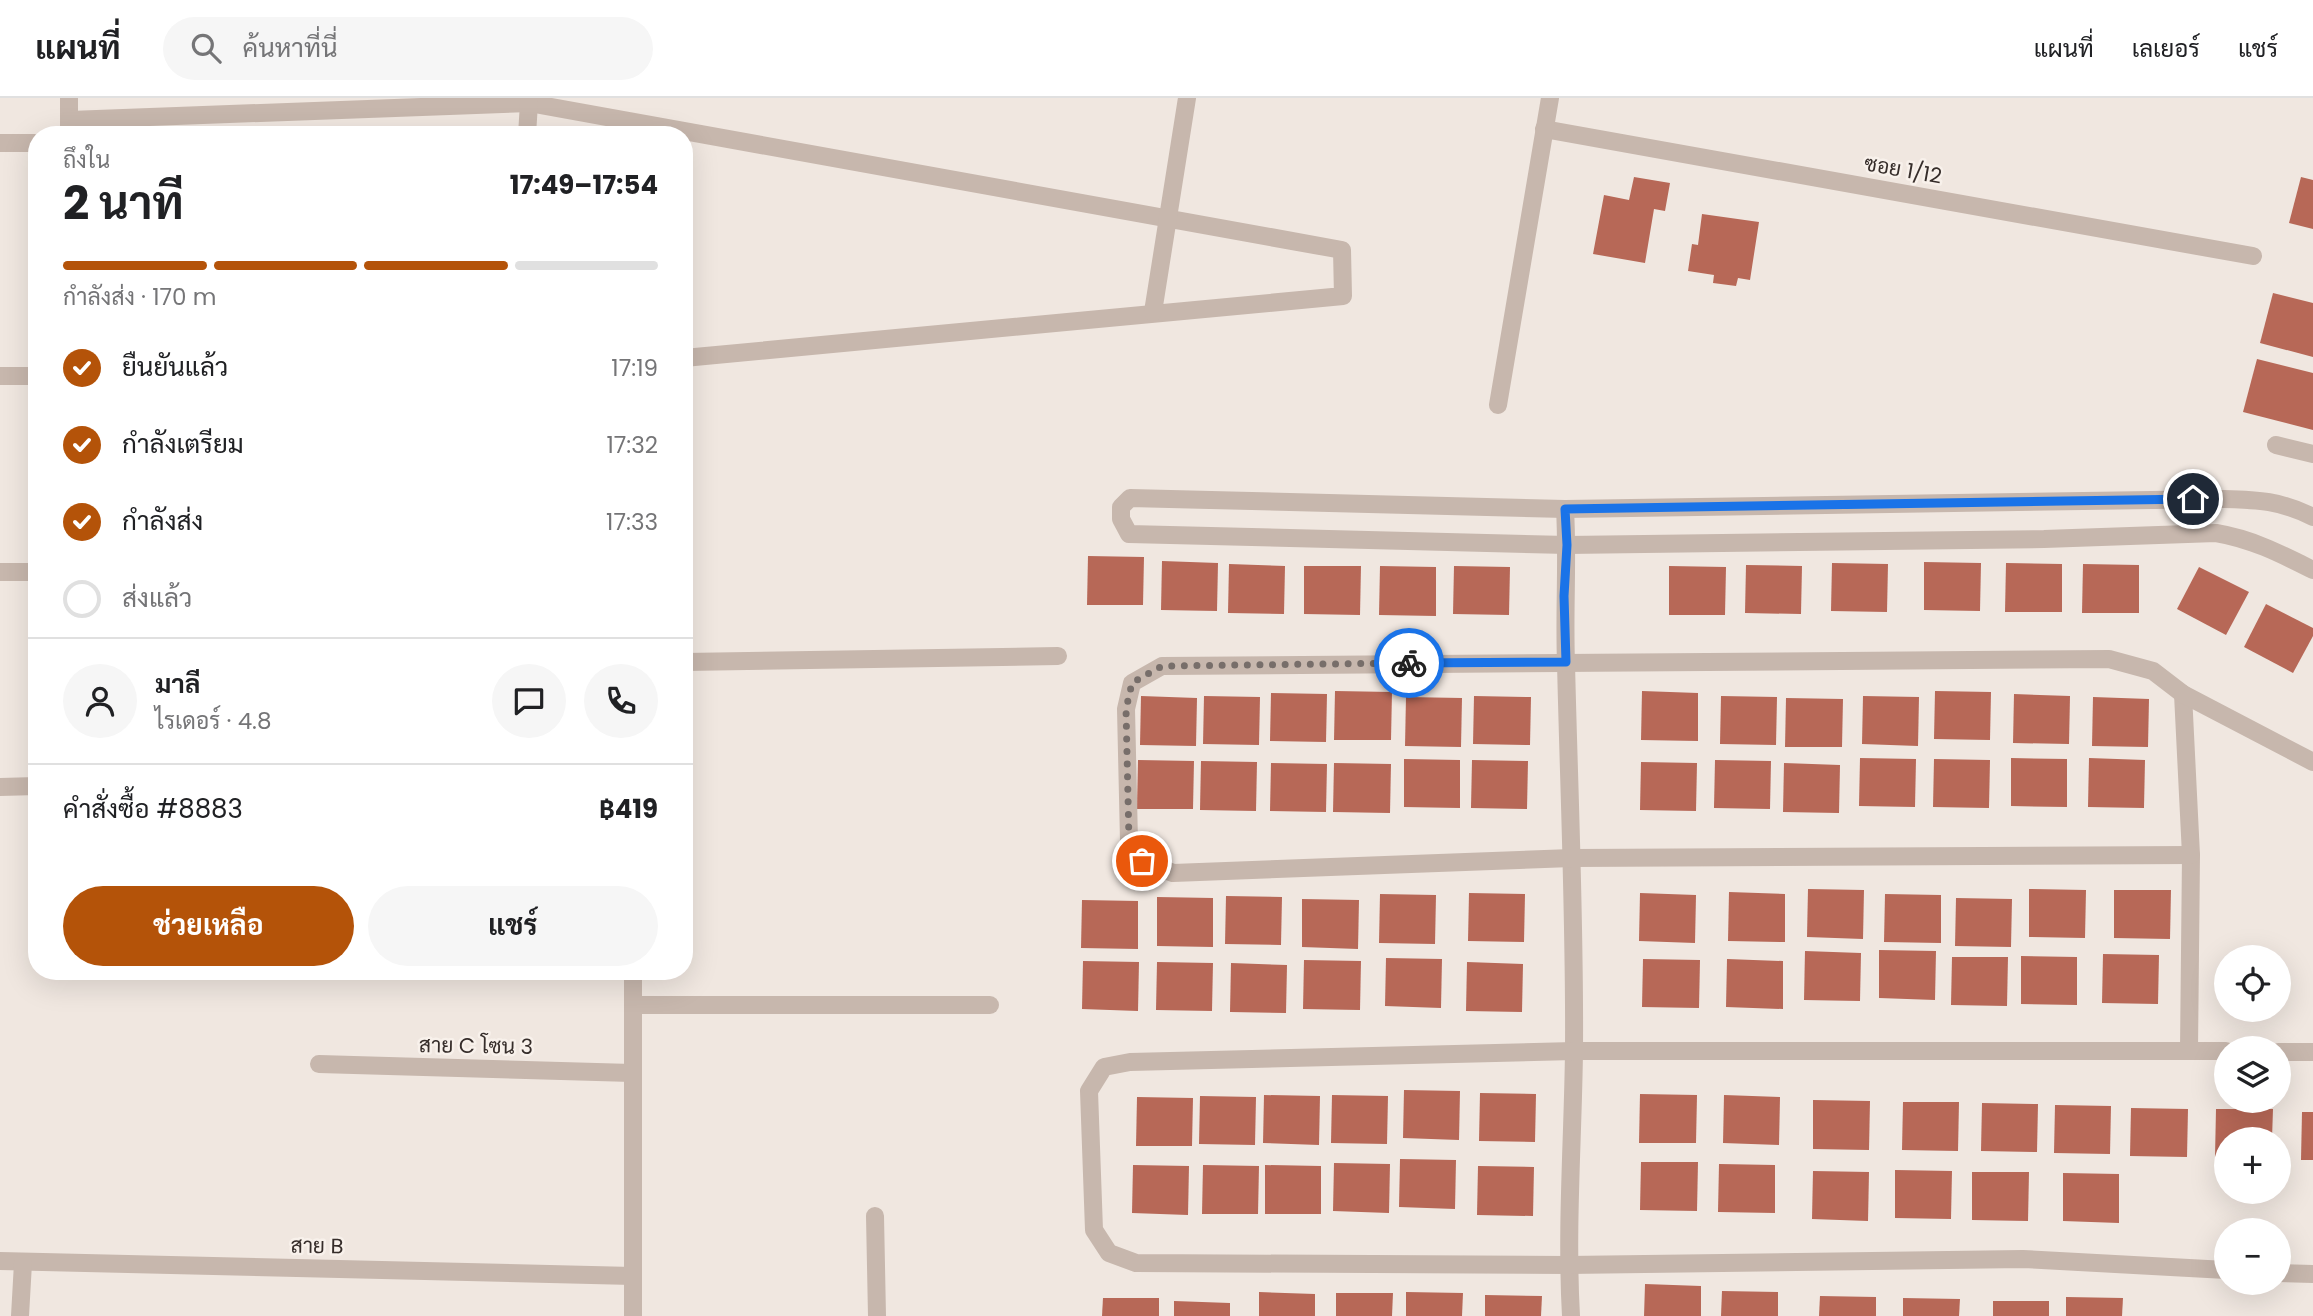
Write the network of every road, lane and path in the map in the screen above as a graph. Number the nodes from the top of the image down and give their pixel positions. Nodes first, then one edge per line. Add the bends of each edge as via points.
1 (69, 98) edge
2 (1187, 98) edge
3 (1550, 98) edge
4 (529, 103) junction
5 (69, 126) edge
6 (88, 126) edge
7 (528, 126) edge
8 (657, 126) edge
9 (1544, 130) junction
10 (693, 132) edge
11 (0, 143) edge
12 (28, 143) edge
13 (1169, 218) junction
14 (2253, 256) dead end
15 (1153, 313) junction
16 (693, 357) edge
17 (0, 376) edge
18 (28, 376) edge
19 (1498, 405) dead end
20 (2276, 445) dead end
21 (2313, 454) edge
22 (1565, 509) junction
23 (2313, 517) edge
24 (1567, 545) junction
25 (2313, 570) edge
26 (0, 572) edge
27 (28, 572) edge
28 (1058, 656) dead end
29 (693, 662) edge
30 (1566, 662) junction
31 (2183, 694) junction
32 (2313, 762) edge
33 (28, 786) edge
34 (0, 787) edge
35 (2191, 855) junction
36 (1572, 858) junction
37 (633, 980) edge
38 (633, 1005) junction
39 (990, 1005) dead end
40 (2189, 1050) junction
41 (1574, 1051) junction
42 (2214, 1051) edge
43 (2291, 1052) edge
44 (2313, 1052) edge
45 (319, 1065) dead end
46 (632, 1073) junction
47 (875, 1216) dead end
48 (0, 1261) edge
49 (23, 1263) junction
50 (1569, 1265) junction
51 (2214, 1269) edge
52 (2291, 1273) edge
53 (2313, 1274) edge
54 (633, 1276) junction
55 (20, 1316) edge
56 (633, 1316) edge
57 (877, 1316) edge
58 (1572, 1316) edge

1 - 5 street
2 - 13 street
3 - 9 street
4 - 6 street
4 - 7 street
4 - 8 street
9 - 14 street, ซอย 1/12
9 - 19 street
10 - 13 street
11 - 12 street
13 - 15 street
13 - 15 street via 1342,250 1343,296
15 - 16 street
17 - 18 street
20 - 21 street
22 - 23 street via 2220,499 2288,505
22 - 24 street
22 - 24 street via 1130,498 1121,507 1121,519 1129,534
24 - 25 street via 2216,533 2273,549
24 - 30 street
26 - 27 street
28 - 29 street
30 - 31 street via 2109,659 2153,671
30 - 36 street
30 - 36 street via 1162,666 1132,683 1126,709 1129,841 1142,861 1173,873
31 - 32 street
31 - 35 street
33 - 34 street
35 - 36 street
35 - 40 street
36 - 41 street
37 - 38 street
38 - 39 street
38 - 46 street
40 - 41 street
40 - 42 street
41 - 50 street
41 - 50 street via 1129,1062 1104,1067 1089,1091 1094,1230 1109,1253 1136,1263
43 - 44 street
45 - 46 street, สาย C โซน 3
46 - 54 street
47 - 57 street
48 - 49 street, สาย B
49 - 54 street, สาย B
49 - 55 street
50 - 51 street via 2023,1259
50 - 58 street
52 - 53 street
54 - 56 street

